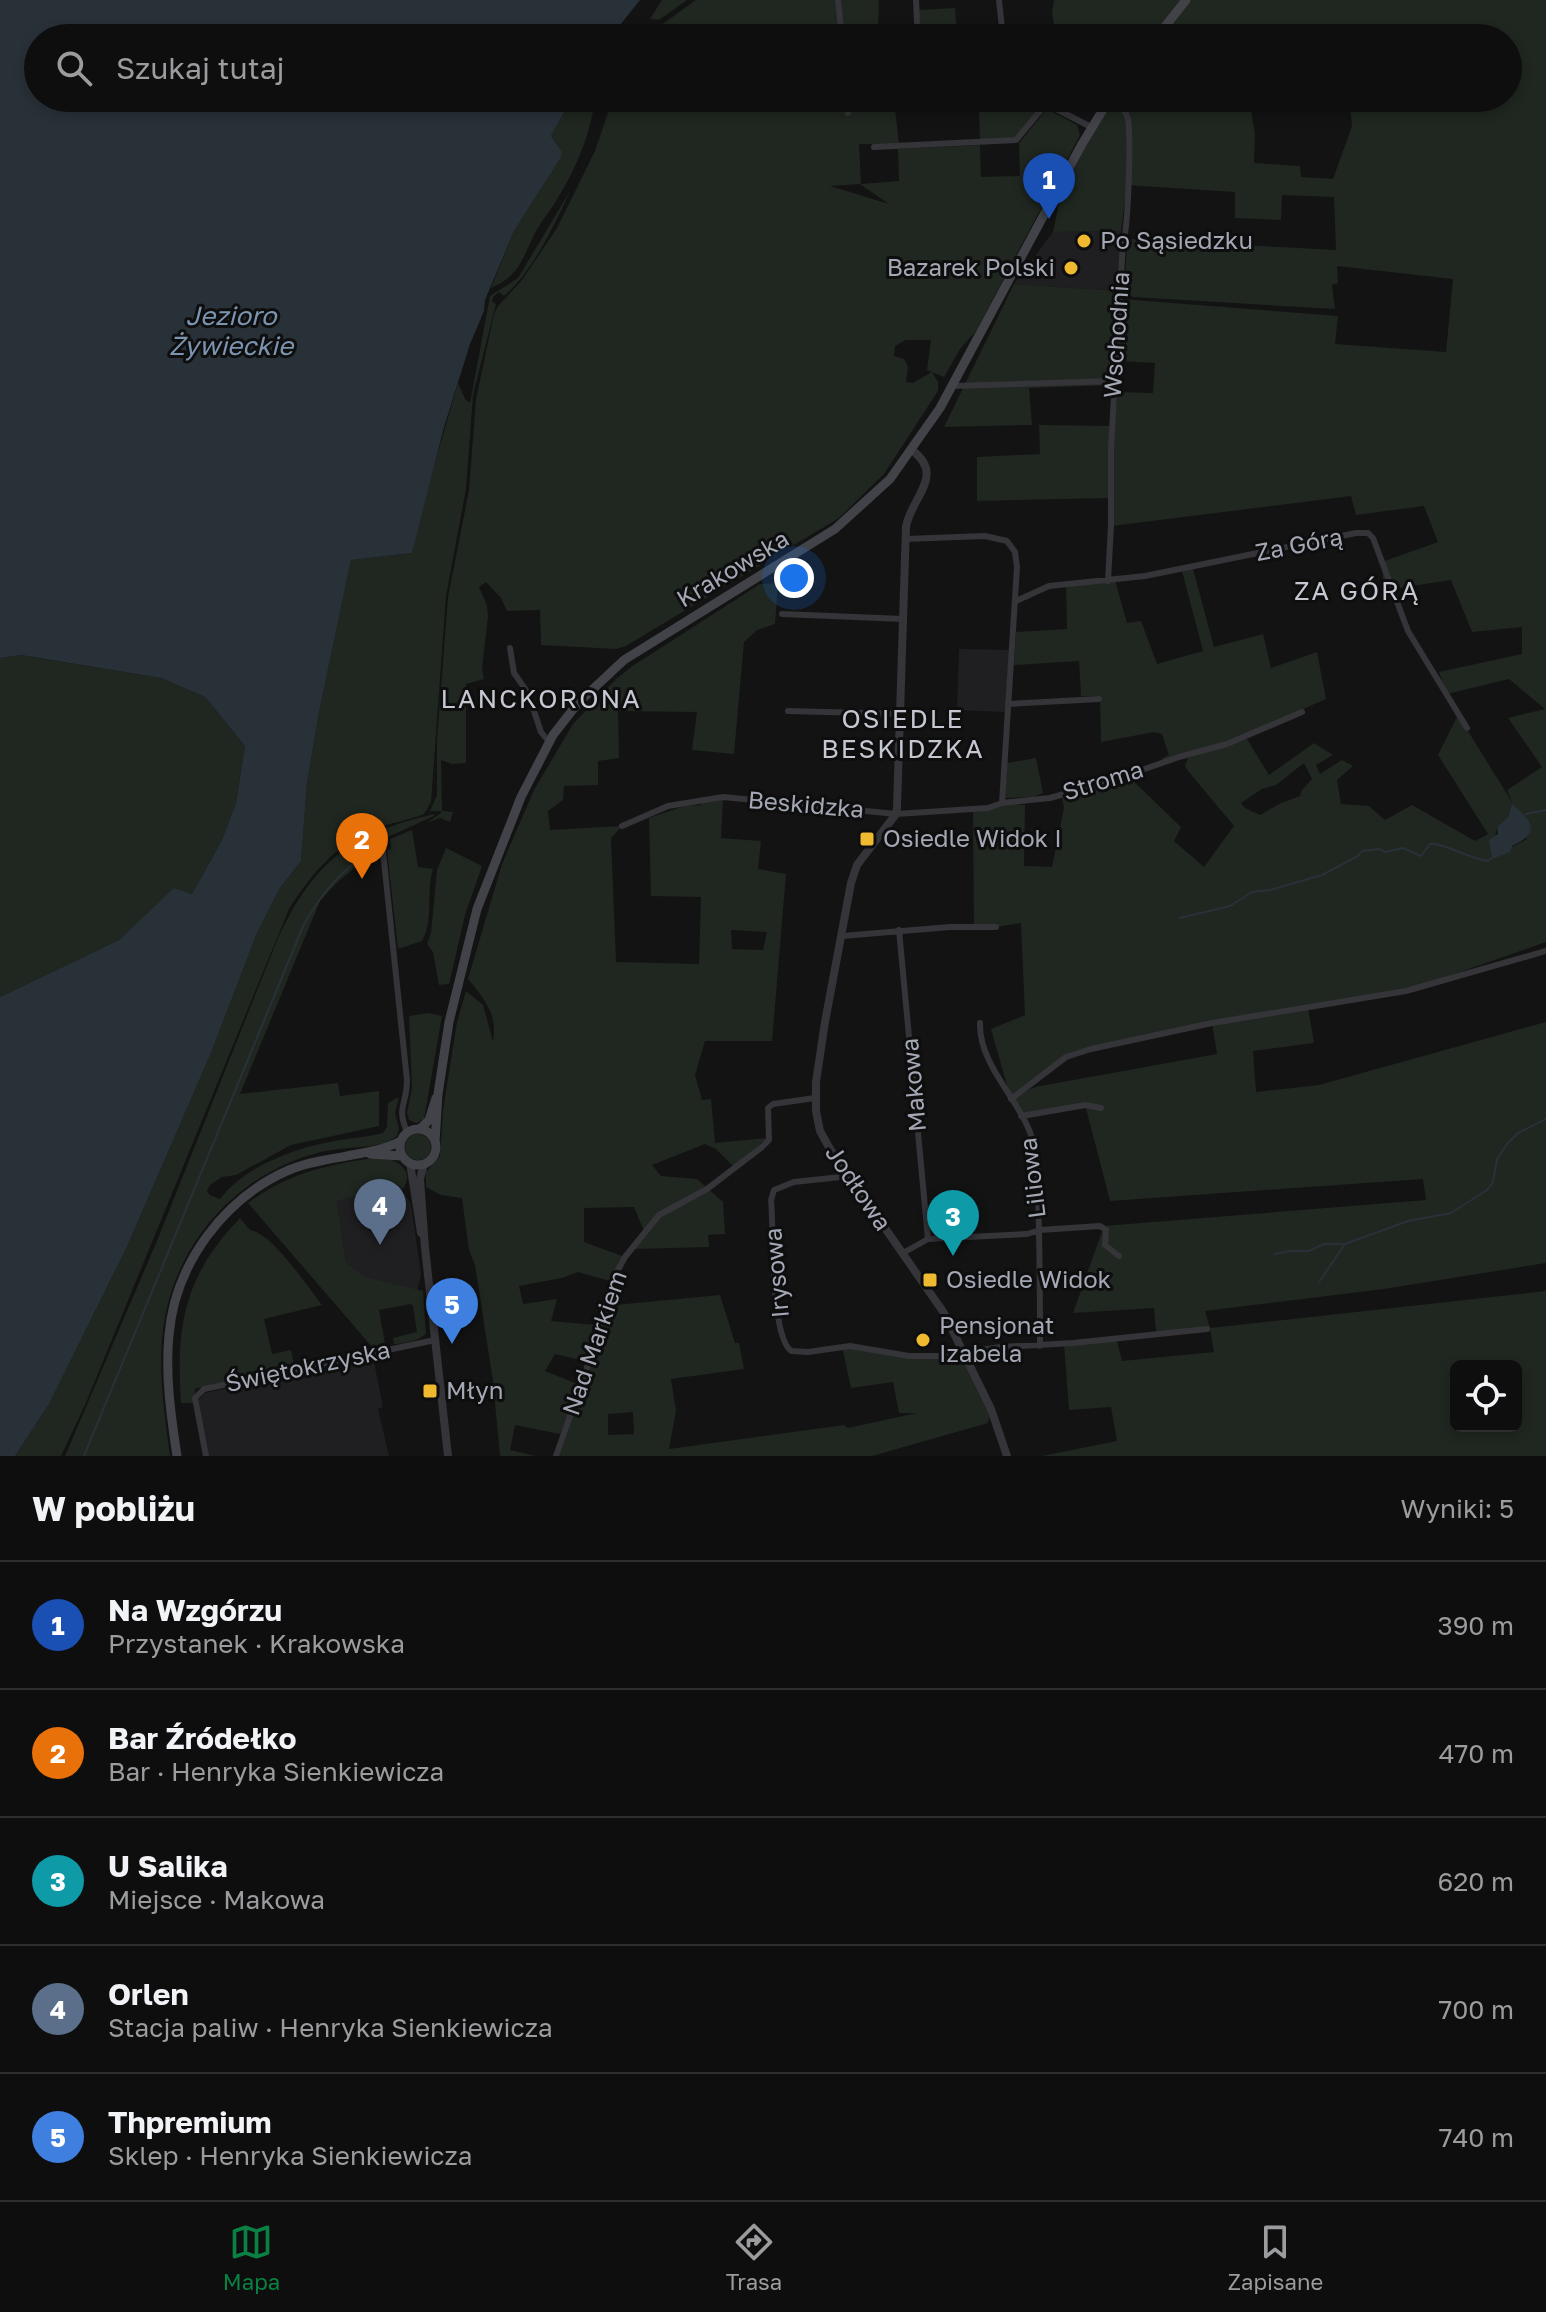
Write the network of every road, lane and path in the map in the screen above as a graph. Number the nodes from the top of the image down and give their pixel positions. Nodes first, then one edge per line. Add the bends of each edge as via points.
1 (838, 0) edge
2 (916, 0) edge
3 (999, 0) edge
4 (1186, 0) edge
5 (917, 22) dead end
6 (841, 24) edge
7 (1002, 24) edge
8 (1167, 24) edge
9 (1039, 112) edge
10 (1062, 112) edge
11 (1101, 112) edge
12 (1125, 112) edge
13 (1091, 127) junction
14 (874, 147) dead end
15 (1115, 381) junction
16 (952, 386) junction
17 (912, 450) junction
18 (905, 539) junction
19 (1108, 581) junction
20 (1016, 601) junction
21 (782, 614) dead end
22 (903, 619) junction
23 (510, 648) dead end
24 (1099, 699) dead end
25 (1008, 704) junction
26 (788, 711) dead end
27 (1302, 712) dead end
28 (900, 714) junction
29 (1467, 728) dead end
30 (549, 742) junction
31 (1002, 803) junction
32 (896, 814) junction
33 (622, 826) dead end
34 (382, 842) dead end
35 (996, 927) dead end
36 (899, 930) junction
37 (842, 936) junction
38 (1546, 951) edge
39 (980, 1023) dead end
40 (438, 1094) junction
41 (815, 1098) junction
42 (1011, 1099) junction
43 (1101, 1108) dead end
44 (1021, 1116) junction
45 (420, 1129) junction
46 (404, 1136) junction
47 (435, 1142) junction
48 (361, 1153) junction
49 (406, 1160) junction
50 (424, 1164) junction
51 (850, 1176) junction
52 (1040, 1230) junction
53 (928, 1239) junction
54 (425, 1248) junction
55 (903, 1253) junction
56 (1119, 1256) dead end
57 (1207, 1329) dead end
58 (435, 1340) junction
59 (1040, 1346) junction
60 (965, 1354) junction
61 (177, 1456) edge
62 (206, 1456) edge
63 (448, 1456) edge
64 (556, 1456) edge
65 (1007, 1456) edge

1 - 6 street
2 - 5 street
3 - 7 street
4 - 8 main road
9 - 14 street via 1016,140
10 - 13 street
11 - 13 main road, Krakowska
12 - 15 street, Wschodnia via 1130,130
13 - 16 main road, Krakowska
15 - 16 street
15 - 19 street, Wschodnia
16 - 17 main road, Krakowska
17 - 18 street, Beskidzka via 924,460 927,473 907,520
17 - 30 main road, Krakowska via 845,522 613,669
18 - 20 street via 985,536 1007,541 1017,559
18 - 22 street, Beskidzka
19 - 20 street, Za Górą via 1049,586
19 - 29 street, Za Górą via 1368,533 1408,631
20 - 25 street
21 - 22 street
22 - 28 street, Beskidzka
23 - 30 street via 514,673
24 - 25 street
25 - 31 street
26 - 28 street
27 - 31 street, Stroma via 1227,744 1113,780 1050,798
28 - 32 street, Beskidzka
30 - 40 main road, Krakowska via 477,909 449,1022
31 - 32 street, Stroma
32 - 33 street, Beskidzka via 723,797 668,806
32 - 37 street, Jodłowa via 854,873
34 - 46 street via 407,1080 401,1116
35 - 36 street
36 - 37 street
36 - 53 street, Makowa
37 - 41 street, Jodłowa
38 - 42 street via 1406,991 1212,1023 1080,1052
39 - 42 street, Liliowa via 981,1039
40 - 45 main road, Krakowska
40 - 47 main road, Krakowska
41 - 51 street, Jodłowa via 820,1131
41 - 64 street, Nad Markiem via 773,1104 768,1108 769,1140 762,1147 707,1189 659,1215 637,1240 612,1281
42 - 44 street, Liliowa
43 - 44 street via 1085,1105
44 - 52 street, Liliowa via 1035,1151
45 - 46 main road
45 - 47 main road
46 - 48 main road
46 - 49 main road
47 - 50 main road via 435,1153
48 - 49 main road
48 - 61 main road via 310,1162 266,1182 233,1207 198,1249 177,1296 168,1336
49 - 50 main road
49 - 54 street
50 - 54 street via 420,1179
51 - 55 street, Jodłowa
51 - 60 street, Irysowa via 794,1182 774,1190 773,1275 786,1348 808,1352 850,1346 909,1356
52 - 53 street
52 - 56 street via 1105,1227 1105,1245
52 - 59 street, Liliowa
53 - 55 street
54 - 58 street
55 - 60 street, Jodłowa
57 - 59 street
58 - 62 street, Świętokrzyska via 204,1389 195,1398
58 - 63 street
59 - 60 street
60 - 65 street, Jodłowa

